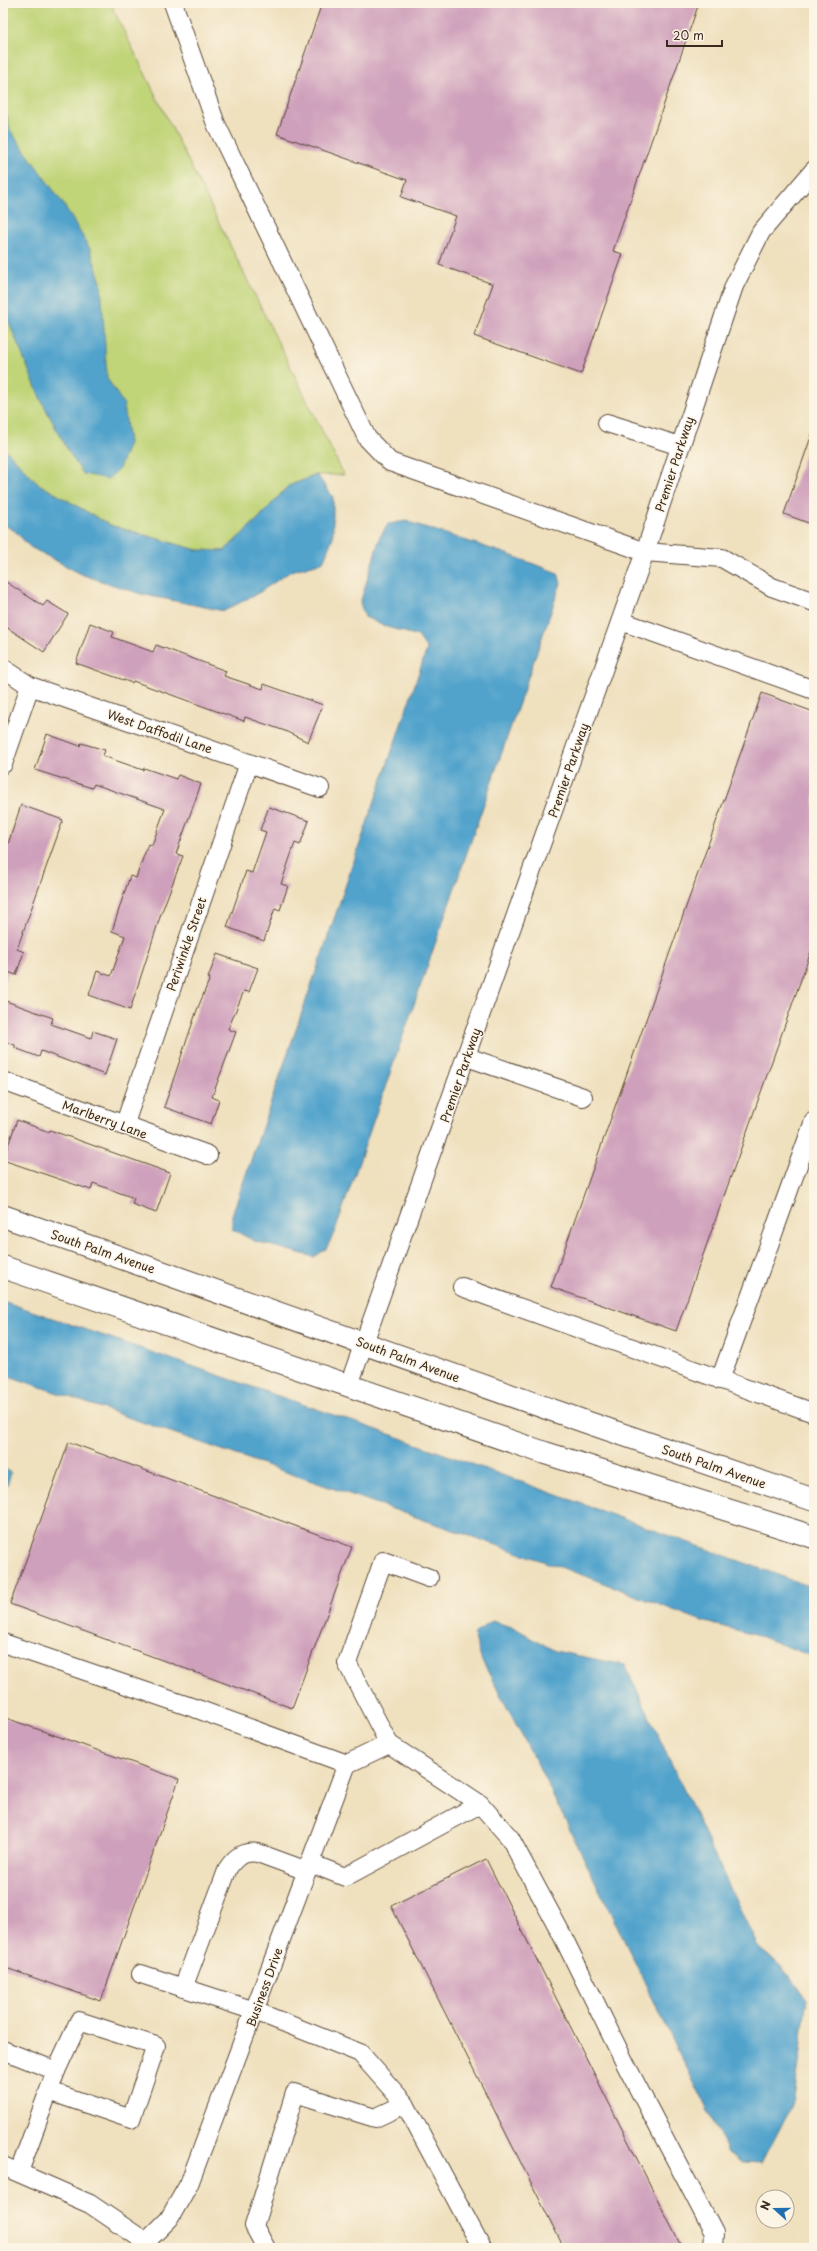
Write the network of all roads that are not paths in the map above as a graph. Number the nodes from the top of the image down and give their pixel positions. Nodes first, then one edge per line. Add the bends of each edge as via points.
1 (173, 3) edge
2 (814, 170) edge
3 (607, 423) dead end
4 (680, 446) junction
5 (645, 552) junction
6 (814, 602) edge
7 (621, 621) junction
8 (3, 668) edge
9 (30, 686) junction
10 (814, 690) edge
11 (249, 763) junction
12 (3, 764) edge
13 (320, 788) dead end
14 (467, 1057) junction
15 (3, 1081) edge
16 (583, 1097) dead end
17 (814, 1121) edge
18 (124, 1126) junction
19 (208, 1155) dead end
20 (3, 1216) edge
21 (3, 1267) edge
22 (462, 1287) dead end
23 (365, 1344) junction
24 (720, 1380) junction
25 (350, 1385) junction
26 (814, 1413) edge
27 (814, 1500) edge
28 (814, 1537) edge
29 (429, 1578) dead end
30 (3, 1643) edge
31 (389, 1744) junction
32 (347, 1764) junction
33 (480, 1804) junction
34 (308, 1867) junction
35 (141, 1974) dead end
36 (183, 1988) junction
37 (255, 2012) junction
38 (3, 2050) edge
39 (56, 2071) junction
40 (49, 2091) junction
41 (405, 2104) junction
42 (11, 2169) edge
43 (145, 2246) edge
44 (266, 2248) edge
45 (482, 2248) edge
46 (713, 2248) edge

1 - 5 street via 216,124 367,438 390,462
2 - 4 street, Premier Parkway via 761,232 734,286
3 - 4 street
4 - 5 street, Premier Parkway
5 - 6 street via 722,558 772,587
5 - 7 street, Premier Parkway
7 - 10 street
7 - 14 street, Premier Parkway
8 - 9 street, West Daffodil Lane
9 - 11 street, West Daffodil Lane
9 - 12 street
11 - 13 street, West Daffodil Lane
11 - 18 street, Periwinkle Street
14 - 16 street
14 - 23 street, Premier Parkway
15 - 18 street, Marlberry Lane
17 - 24 street
18 - 19 street, Marlberry Lane
20 - 23 main road, South Palm Avenue
21 - 25 main road
22 - 24 street
23 - 25 street, Premier Parkway
23 - 27 main road, South Palm Avenue
24 - 26 street
25 - 28 main road via 546,1453
29 - 31 street via 383,1561 347,1663
30 - 32 street via 200,1710
31 - 32 street
31 - 33 street
32 - 34 street, Business Drive
33 - 34 street via 345,1877
33 - 46 street via 510,1838 560,1931 626,2065 714,2233
34 - 36 street via 258,1853 245,1853 233,1860
34 - 37 street, Business Drive
35 - 36 street
36 - 37 street
37 - 41 street via 360,2053
37 - 43 street, Business Drive via 189,2184 169,2219
38 - 39 street
39 - 40 street
39 - 40 street via 80,2021 156,2046 131,2119
40 - 42 street
41 - 44 street via 374,2118 295,2093 254,2226
41 - 45 street
42 - 43 street via 90,2204

